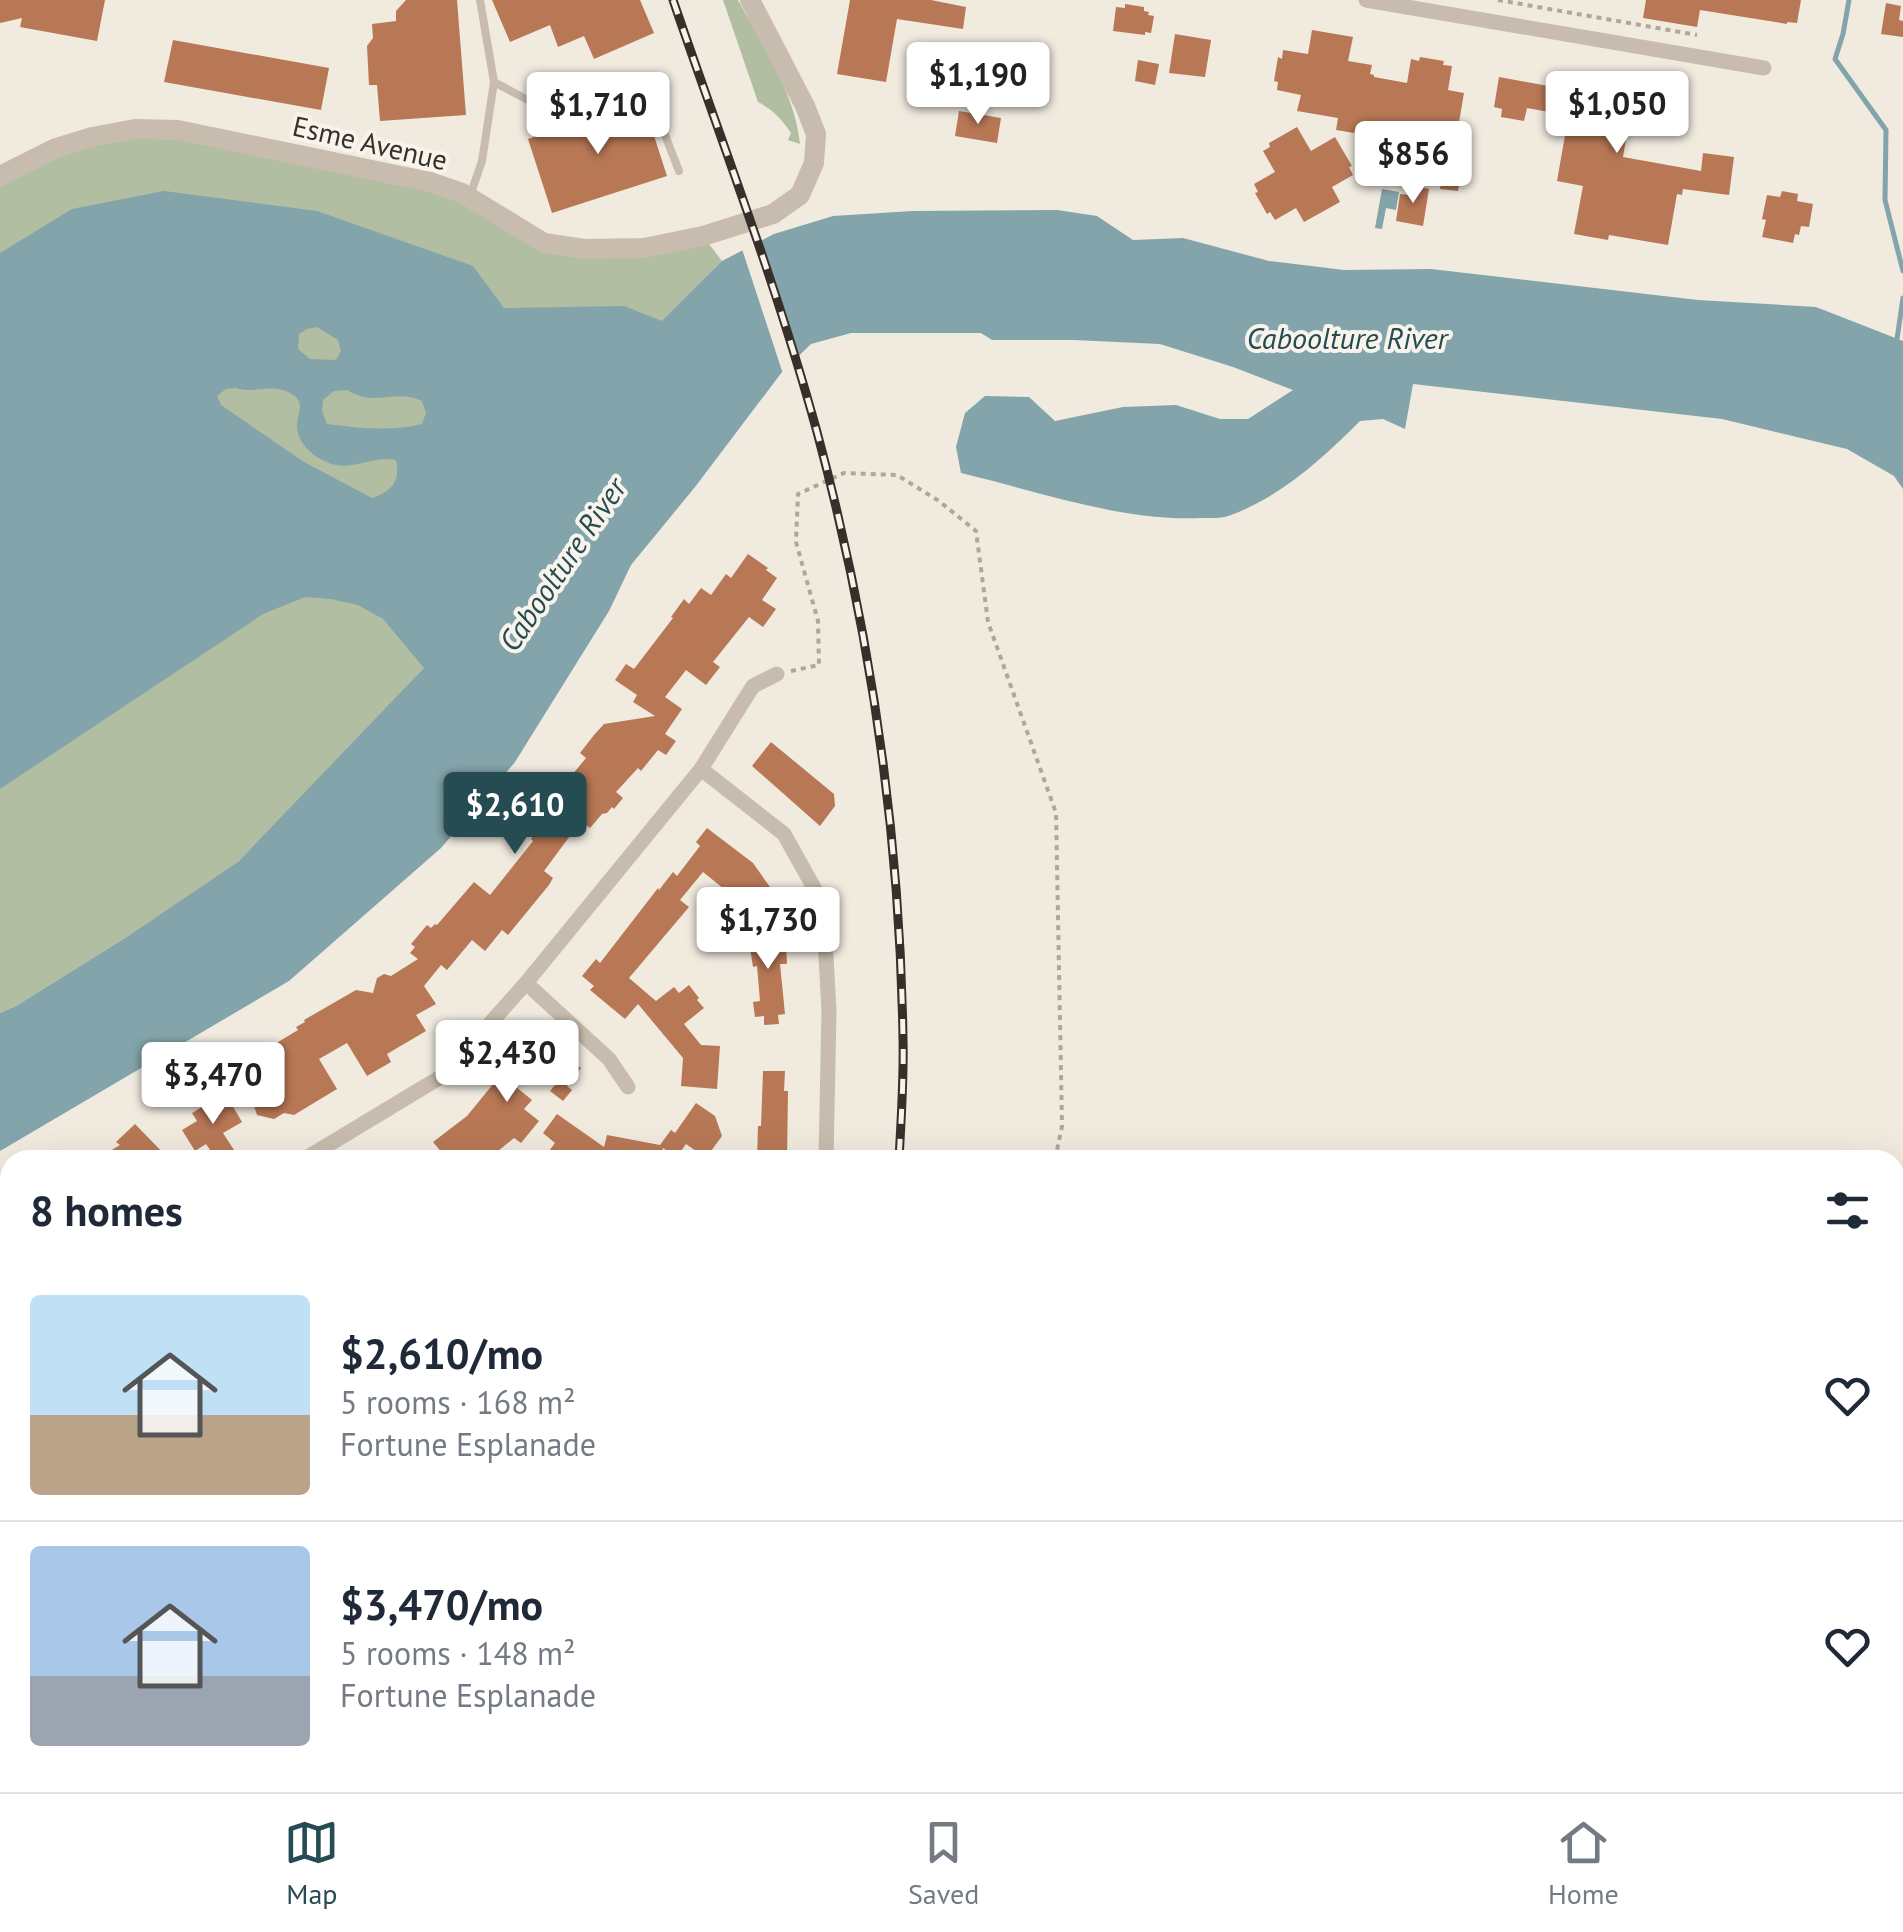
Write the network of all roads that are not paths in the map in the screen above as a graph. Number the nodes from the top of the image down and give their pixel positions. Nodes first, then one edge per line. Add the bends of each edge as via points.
1 (480, 0) edge
2 (750, 0) edge
3 (1366, 0) edge
4 (1764, 68) dead end
5 (494, 82) junction
6 (679, 171) dead end
7 (0, 176) edge
8 (470, 198) junction
9 (777, 674) road end
10 (701, 769) junction
11 (526, 983) junction
12 (628, 1087) dead end
13 (320, 1150) edge
14 (826, 1150) edge

1 - 5 lane
2 - 8 street, Esme Avenue via 816,134 814,163 800,194 774,214 644,248 584,250 544,243
3 - 4 street
5 - 6 lane via 558,116 646,86
5 - 8 lane
7 - 8 street, Esme Avenue via 92,136 178,130 430,182
9 - 10 street via 753,686
10 - 11 street
10 - 14 street via 784,834 823,904
11 - 12 street via 610,1059
11 - 13 street via 444,1075

